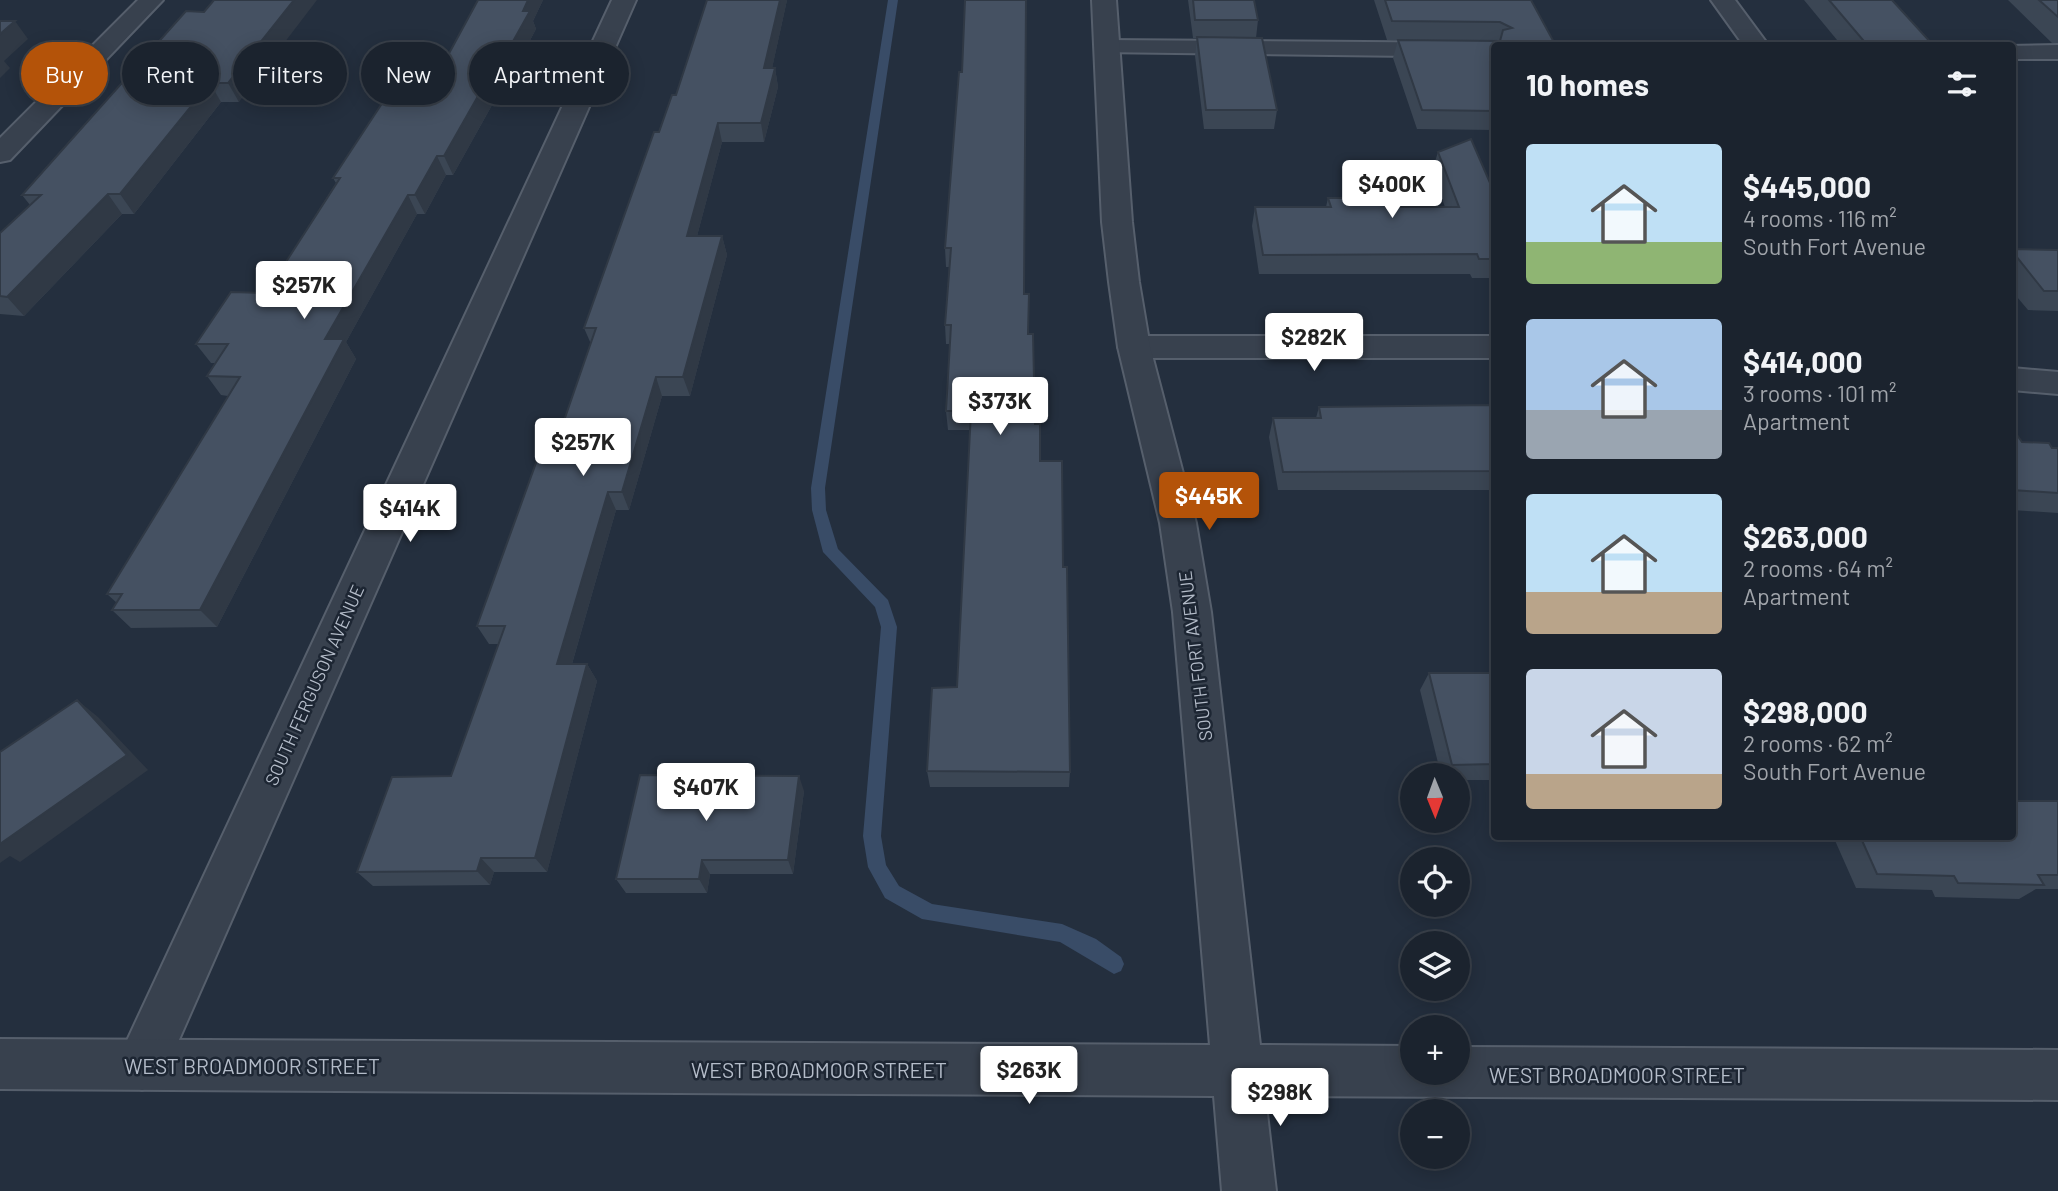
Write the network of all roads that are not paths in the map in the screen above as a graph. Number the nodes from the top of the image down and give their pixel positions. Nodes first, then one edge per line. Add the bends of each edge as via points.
1 (151, 0) edge
2 (624, 0) edge
3 (1104, 0) edge
4 (1723, 0) edge
5 (1753, 42) edge
6 (1107, 47) junction
7 (1491, 50) edge
8 (2016, 52) edge
9 (2058, 52) edge
10 (0, 154) edge
11 (1134, 346) junction
12 (1491, 347) edge
13 (2016, 379) edge
14 (2058, 383) edge
15 (0, 1064) edge
16 (142, 1065) junction
17 (1238, 1071) junction
18 (2058, 1075) edge
19 (1249, 1191) edge

1 - 10 street
2 - 16 street, SOUTH FERGUSON AVENUE
3 - 6 street, SOUTH FORT AVENUE
4 - 5 street
6 - 7 street
6 - 11 street, SOUTH FORT AVENUE via 1117,222
8 - 9 street
11 - 12 street
11 - 17 street, SOUTH FORT AVENUE via 1178,523 1192,612
13 - 14 street
15 - 16 street, WEST BROADMOOR STREET
16 - 17 street, WEST BROADMOOR STREET
17 - 18 street, WEST BROADMOOR STREET
17 - 19 street, SOUTH FORT AVENUE

